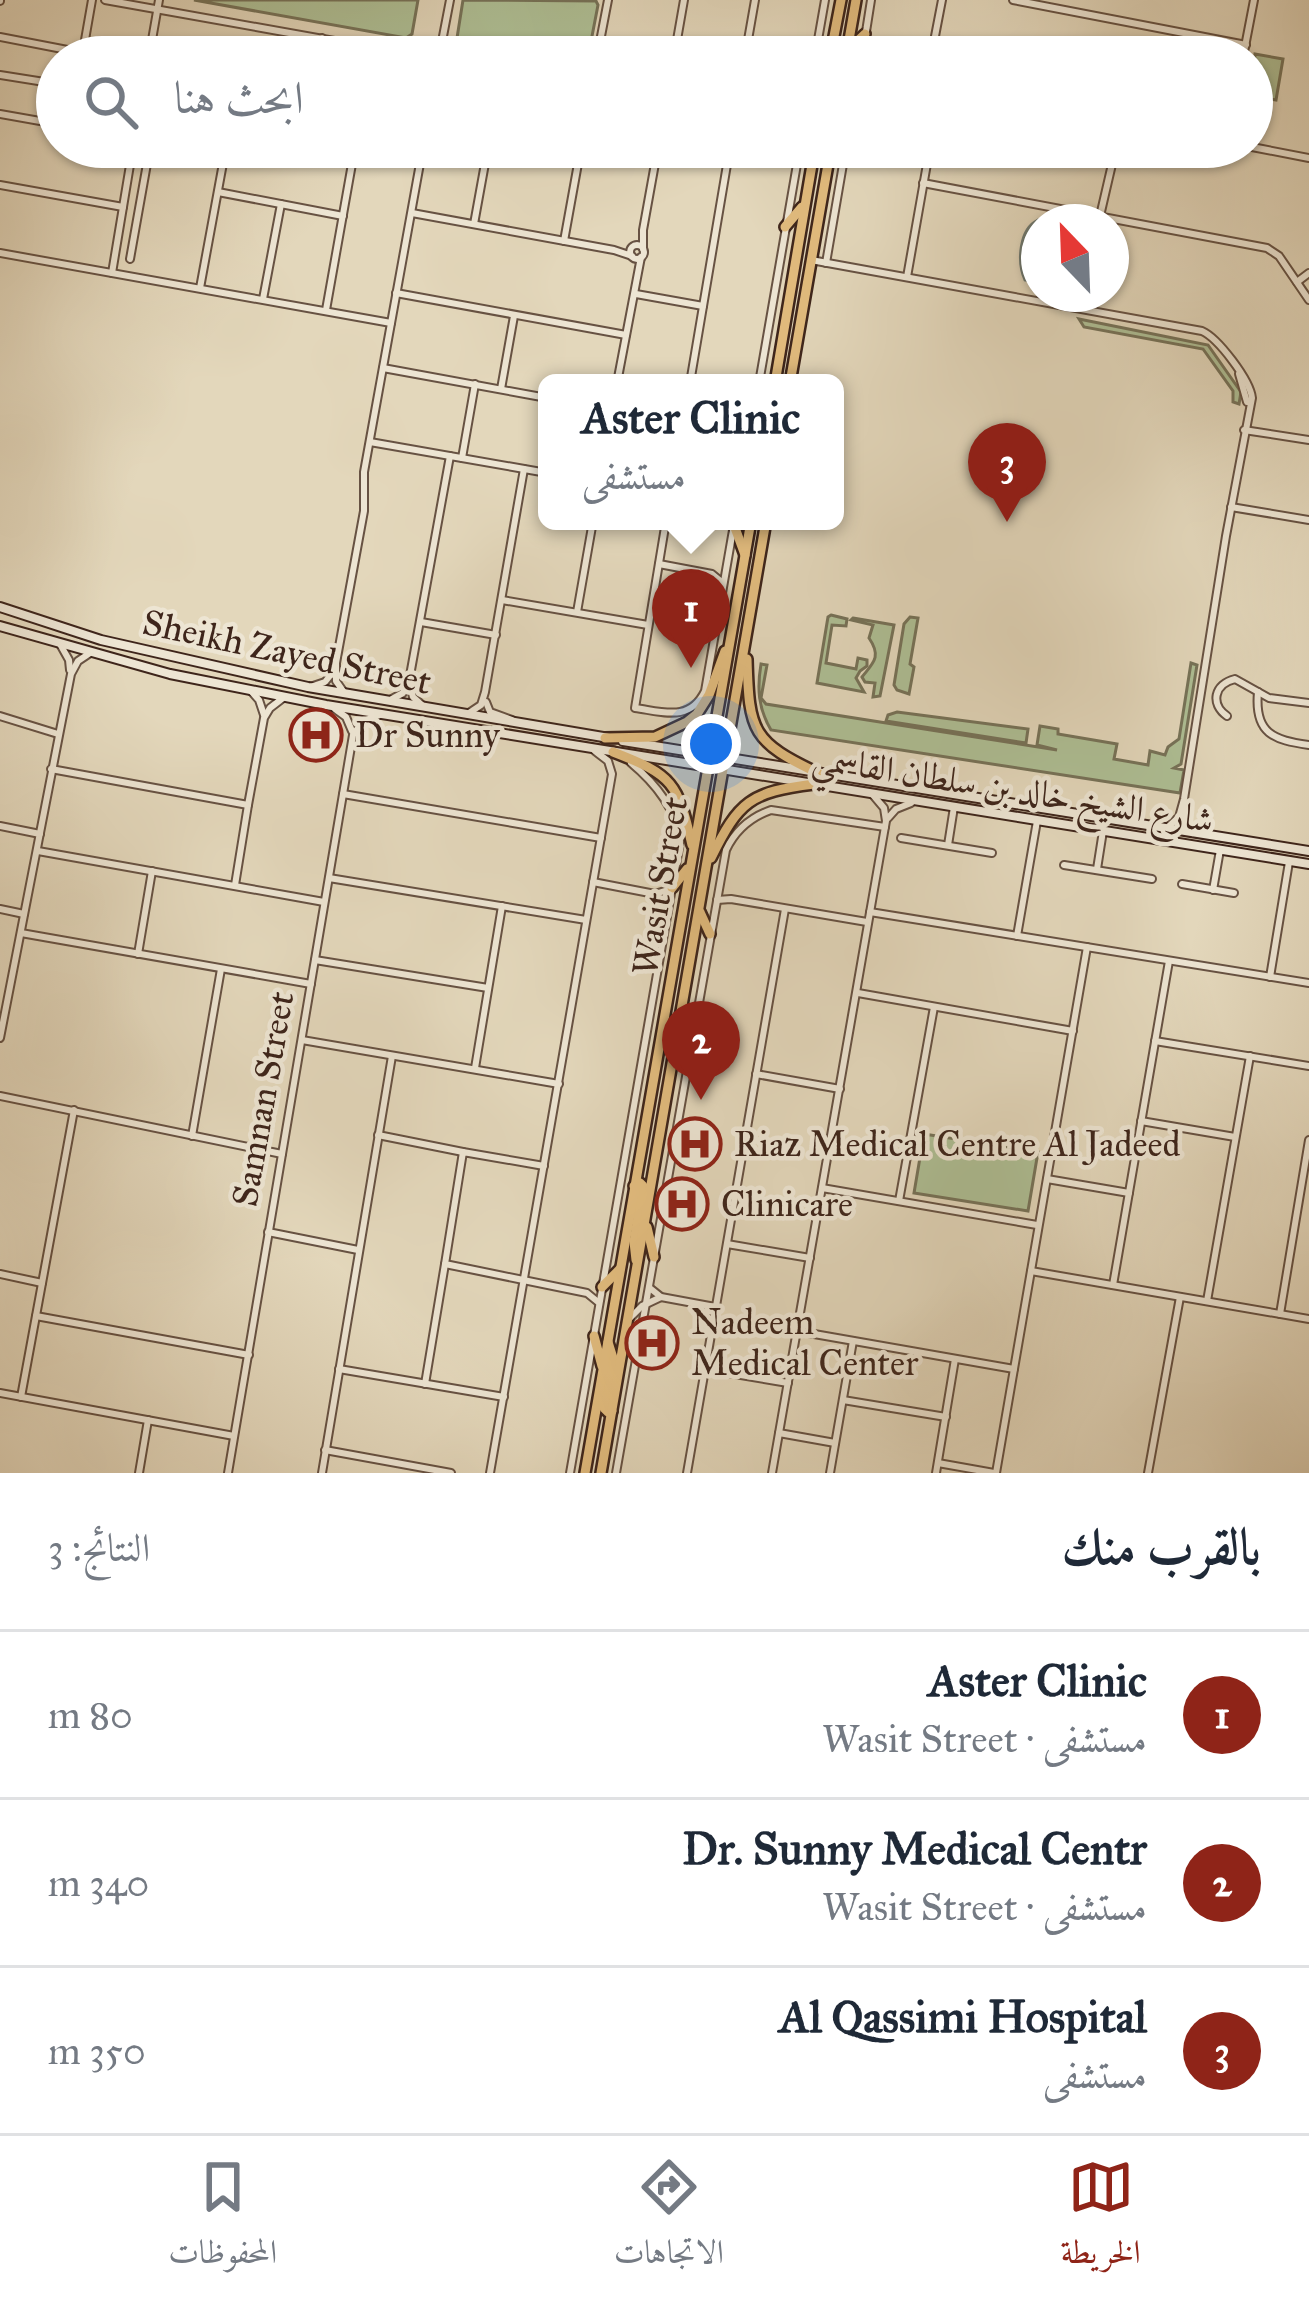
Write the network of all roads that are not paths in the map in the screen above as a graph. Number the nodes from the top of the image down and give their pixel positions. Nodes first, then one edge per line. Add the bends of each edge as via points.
1 (92, 0) edge
2 (105, 0) edge
3 (450, 0) edge
4 (608, 0) edge
5 (684, 0) edge
6 (755, 0) edge
7 (825, 0) edge
8 (841, 0) edge
9 (856, 0) edge
10 (872, 0) edge
11 (942, 0) edge
12 (1013, 0) edge
13 (1253, 0) edge
14 (1038, 2) edge
15 (159, 5) edge
16 (865, 34) edge
17 (85, 36) edge
18 (153, 36) edge
19 (312, 36) edge
20 (443, 36) edge
21 (601, 36) edge
22 (678, 36) edge
23 (749, 36) edge
24 (819, 36) edge
25 (834, 36) edge
26 (850, 36) edge
27 (935, 36) edge
28 (1202, 36) edge
29 (1247, 36) edge
30 (0, 37) edge
31 (36, 45) edge
32 (0, 75) edge
33 (36, 81) edge
34 (0, 114) edge
35 (36, 120) edge
36 (1273, 151) edge
37 (1309, 158) edge
38 (147, 168) edge
39 (222, 168) edge
40 (351, 168) edge
41 (420, 168) edge
42 (484, 168) edge
43 (577, 168) edge
44 (654, 168) edge
45 (726, 168) edge
46 (796, 168) edge
47 (812, 168) edge
48 (827, 168) edge
49 (842, 168) edge
50 (926, 168) edge
51 (1111, 168) edge
52 (129, 169) joint
53 (146, 173) junction
54 (128, 180) junction
55 (923, 183) junction
56 (144, 184) junction
57 (0, 185) edge
58 (218, 192) junction
59 (806, 202) junction
60 (281, 204) junction
61 (1036, 204) edge
62 (1103, 204) edge
63 (123, 207) junction
64 (411, 213) junction
65 (343, 216) junction
66 (1129, 222) edge
67 (474, 224) junction
68 (785, 227) junction
69 (564, 241) junction
70 (636, 252) junction
71 (0, 253) edge
72 (130, 259) dead end
73 (811, 260) junction
74 (826, 262) junction
75 (112, 273) junction
76 (1309, 273) edge
77 (907, 278) junction
78 (1297, 282) junction
79 (200, 288) junction
80 (396, 292) junction
81 (634, 294) junction
82 (263, 299) junction
83 (1309, 300) edge
84 (703, 306) junction
85 (326, 310) junction
86 (514, 314) junction
87 (391, 322) junction
88 (626, 335) junction
89 (383, 368) junction
90 (619, 374) edge
91 (692, 374) edge
92 (760, 374) edge
93 (777, 374) edge
94 (792, 374) edge
95 (475, 385) junction
96 (501, 389) junction
97 (538, 396) edge
98 (1244, 430) junction
99 (1309, 440) edge
100 (370, 442) junction
101 (450, 456) junction
102 (462, 458) junction
103 (524, 469) junction
104 (538, 471) edge
105 (1231, 507) junction
106 (1309, 520) edge
107 (591, 530) edge
108 (665, 530) edge
109 (733, 530) edge
110 (736, 530) edge
111 (749, 530) edge
112 (764, 530) edge
113 (745, 555) junction
114 (659, 564) junction
115 (727, 567) junction
116 (712, 574) junction
117 (724, 585) junction
118 (502, 600) junction
119 (0, 607) edge
120 (577, 612) junction
121 (421, 622) junction
122 (648, 625) junction
123 (0, 626) edge
124 (496, 635) junction
125 (730, 641) junction
126 (60, 644) junction
127 (744, 650) junction
128 (90, 653) junction
129 (336, 663) junction
130 (71, 674) junction
131 (409, 681) junction
132 (308, 687) junction
133 (251, 691) junction
134 (485, 692) junction
135 (1258, 692) junction
136 (351, 696) junction
137 (286, 697) junction
138 (704, 700) junction
139 (386, 702) junction
140 (1309, 703) edge
141 (326, 705) junction
142 (425, 709) junction
143 (383, 714) junction
144 (464, 715) junction
145 (0, 716) edge
146 (1227, 716) dead end
147 (264, 718) junction
148 (518, 724) junction
149 (58, 734) junction
150 (353, 734) junction
151 (605, 738) junction
152 (1309, 745) edge
153 (592, 748) junction
154 (613, 752) junction
155 (710, 755) junction
156 (726, 757) junction
157 (708, 767) junction
158 (52, 770) junction
159 (723, 770) junction
160 (817, 779) junction
161 (343, 794) junction
162 (872, 794) junction
163 (916, 802) junction
164 (248, 805) junction
165 (955, 807) junction
166 (1182, 811) junction
167 (1037, 820) junction
168 (886, 824) junction
169 (0, 826) edge
170 (1166, 829) junction
171 (1103, 831) junction
172 (1193, 833) junction
173 (40, 834) junction
174 (1210, 836) junction
175 (601, 838) junction
176 (901, 838) dead end
177 (1180, 843) junction
178 (948, 846) junction
179 (693, 850) junction
180 (1220, 850) junction
181 (37, 851) junction
182 (1309, 851) edge
183 (992, 853) dead end
184 (1289, 861) junction
185 (1309, 864) edge
186 (691, 865) junction
187 (1064, 865) dead end
188 (706, 869) junction
189 (1097, 870) junction
190 (152, 871) junction
191 (328, 878) junction
192 (1152, 879) dead end
193 (593, 882) junction
194 (1182, 884) dead end
195 (235, 885) junction
196 (719, 886) junction
197 (672, 888) junction
198 (1214, 890) junction
199 (1234, 893) dead end
200 (655, 894) junction
201 (731, 899) junction
202 (717, 900) junction
203 (324, 902) junction
204 (502, 906) junction
205 (668, 908) junction
206 (785, 908) junction
207 (0, 909) edge
208 (699, 909) junction
209 (870, 912) junction
210 (25, 914) junction
211 (586, 920) junction
212 (868, 922) junction
213 (21, 933) junction
214 (710, 934) junction
215 (1017, 936) junction
216 (1087, 947) junction
217 (138, 954) junction
218 (314, 960) junction
219 (1169, 961) junction
220 (221, 969) junction
221 (1270, 976) junction
222 (1309, 983) edge
223 (311, 984) junction
224 (488, 988) junction
225 (856, 993) junction
226 (4, 996) edge
227 (934, 1007) junction
228 (1073, 1031) junction
229 (0, 1038) edge
230 (301, 1040) junction
231 (1155, 1041) junction
232 (392, 1056) junction
233 (1250, 1056) junction
234 (1309, 1066) edge
235 (475, 1070) junction
236 (756, 1074) junction
237 (559, 1084) junction
238 (840, 1088) junction
239 (0, 1096) edge
240 (74, 1110) junction
241 (1141, 1121) junction
242 (378, 1135) junction
243 (193, 1136) junction
244 (1235, 1137) junction
245 (1309, 1140) edge
246 (463, 1152) junction
247 (282, 1154) junction
248 (544, 1166) junction
249 (1047, 1178) junction
250 (634, 1186) junction
251 (822, 1188) junction
252 (1129, 1193) junction
253 (899, 1201) junction
254 (646, 1221) junction
255 (1039, 1226) junction
256 (268, 1232) junction
257 (727, 1244) junction
258 (358, 1250) junction
259 (654, 1257) junction
260 (810, 1258) junction
261 (445, 1264) junction
262 (638, 1265) junction
263 (620, 1269) junction
264 (1031, 1271) junction
265 (0, 1274) edge
266 (524, 1280) junction
267 (42, 1283) junction
268 (1113, 1285) junction
269 (649, 1286) junction
270 (602, 1287) junction
271 (586, 1293) junction
272 (662, 1297) junction
273 (1180, 1297) junction
274 (1207, 1301) junction
275 (600, 1304) junction
276 (646, 1304) junction
277 (716, 1307) junction
278 (1280, 1314) junction
279 (36, 1316) junction
280 (1309, 1319) edge
281 (628, 1320) junction
282 (797, 1330) junction
283 (594, 1336) junction
284 (853, 1341) junction
285 (608, 1342) junction
286 (249, 1354) junction
287 (955, 1359) junction
288 (339, 1369) junction
289 (705, 1369) junction
290 (1014, 1369) junction
291 (603, 1371) junction
292 (788, 1383) junction
293 (425, 1384) junction
294 (0, 1393) edge
295 (22, 1397) junction
296 (504, 1397) junction
297 (843, 1400) junction
298 (612, 1411) junction
299 (946, 1418) junction
300 (148, 1420) junction
301 (779, 1433) junction
302 (234, 1436) junction
303 (835, 1443) junction
304 (326, 1450) junction
305 (938, 1463) junction
306 (406, 1469) edge
307 (139, 1473) edge
308 (228, 1473) edge
309 (322, 1473) edge
310 (451, 1473) edge
311 (490, 1473) edge
312 (570, 1473) edge
313 (585, 1473) edge
314 (601, 1473) edge
315 (616, 1473) edge
316 (687, 1473) edge
317 (772, 1473) edge
318 (830, 1473) edge
319 (936, 1473) edge
320 (995, 1473) edge
321 (1148, 1473) edge

1 - 17 street
2 - 15 street
3 - 20 street
4 - 21 street
5 - 22 street
6 - 23 street
7 - 24 street
8 - 25 main road
9 - 26 main road
10 - 16 street
11 - 27 street
12 - 14 street
13 - 29 street
14 - 28 street
15 - 18 street
15 - 19 street
30 - 31 street
32 - 33 street
34 - 35 street
36 - 37 street
38 - 53 street
39 - 58 street
40 - 65 street
41 - 64 street
42 - 67 street
43 - 69 street
44 - 70 street
45 - 84 street
46 - 68 street
47 - 59 main road
48 - 73 main road
49 - 74 street
50 - 55 street
51 - 62 street
52 - 53 street
52 - 54 street
53 - 56 street
54 - 56 street
54 - 63 street
55 - 61 street
55 - 77 street
56 - 72 street
57 - 63 street
58 - 60 street
58 - 79 street
59 - 68 main road
59 - 93 main road
60 - 65 street
60 - 82 street
63 - 75 street
64 - 67 street
64 - 80 street
65 - 85 street
66 - 78 street via 1272,250
67 - 69 street
68 - 92 street
69 - 70 street
70 - 81 street
71 - 75 street
73 - 74 street
73 - 94 main road
74 - 77 street
75 - 79 street
76 - 78 street
77 - 98 street via 1211,334 1247,394
78 - 83 street
79 - 82 street
80 - 86 street
80 - 87 street
81 - 84 street
81 - 88 street
82 - 85 street
84 - 91 street
85 - 87 street
86 - 88 street
86 - 96 street
87 - 89 street
88 - 90 street
89 - 95 street
89 - 100 street
95 - 96 street
95 - 102 street
96 - 97 street
98 - 99 street
98 - 105 street
100 - 101 street
100 - 129 street
101 - 102 street
101 - 121 street
102 - 103 street
103 - 104 street
103 - 118 street
105 - 106 street
105 - 166 street
107 - 120 street
108 - 114 street
109 - 115 street
110 - 113 main road
111 - 113 main road, Wasit Street
112 - 127 main road, Wasit Street
113 - 125 main road, Wasit Street
114 - 116 street
114 - 122 street
115 - 116 street
115 - 117 street
116 - 117 street
117 - 138 street
118 - 120 street
118 - 124 street
119 - 132 main road, Sheikh Zayed Street via 101,640
120 - 122 street
121 - 124 street
121 - 131 street
122 - 138 street via 635,708 681,714
123 - 126 main road, Sheikh Zayed Street
124 - 134 street
125 - 138 main road
125 - 155 main road, Wasit Street
126 - 128 main road, Sheikh Zayed Street
126 - 130 street
127 - 156 main road, Wasit Street
127 - 160 main road via 755,728
128 - 130 street
128 - 133 main road, Sheikh Zayed Street
129 - 132 street via 325,682
129 - 136 street via 338,685
130 - 149 street
131 - 139 street
131 - 142 street
132 - 136 main road, Sheikh Zayed Street
133 - 137 main road, Sheikh Zayed Street
133 - 147 street
134 - 144 street
134 - 148 street via 490,712
135 - 140 street
135 - 146 street via 1241,680 1223,683 1216,701
135 - 152 street via 1258,714 1271,736
136 - 139 main road, Sheikh Zayed Street
137 - 141 main road, Sheikh Zayed Street
137 - 147 street
138 - 151 main road via 670,733
139 - 142 main road, Sheikh Zayed Street
141 - 143 main road, Sheikh Zayed Street
141 - 150 street via 346,717
142 - 144 main road, Sheikh Zayed Street
143 - 150 street
143 - 153 main road, Sheikh Zayed Street
144 - 148 main road, Sheikh Zayed Street
145 - 149 street
147 - 164 street
148 - 151 main road, Sheikh Zayed Street
149 - 158 street
150 - 161 street, Samnan Street
151 - 155 main road, Sheikh Zayed Street
153 - 154 main road, Sheikh Zayed Street
153 - 175 street via 612,770
154 - 157 main road, Sheikh Zayed Street
154 - 179 main road via 670,782
154 - 197 street via 639,769 677,821
155 - 156 main road, شارع الشيخ خالد بن سلطان القاسمي
155 - 157 main road, Wasit Street
156 - 159 main road, Wasit Street
156 - 160 main road, شارع الشيخ خالد بن سلطان القاسمي
157 - 159 main road, شارع الشيخ خالد بن سلطان القاسمي
157 - 179 main road, Wasit Street
158 - 164 street
158 - 173 street
159 - 160 main road, شارع الشيخ خالد بن سلطان القاسمي
159 - 188 main road, Wasit Street
160 - 162 main road, شارع الشيخ خالد بن سلطان القاسمي
160 - 170 main road, شارع الشيخ خالد بن سلطان القاسمي
160 - 188 main road via 742,807
161 - 175 street
161 - 191 street, Samnan Street
162 - 163 main road, شارع الشيخ خالد بن سلطان القاسمي
162 - 168 street
163 - 165 main road, شارع الشيخ خالد بن سلطان القاسمي
163 - 168 street via 896,809
164 - 195 street
165 - 167 main road, شارع الشيخ خالد بن سلطان القاسمي
165 - 178 street
166 - 170 street
166 - 172 street
167 - 171 main road, شارع الشيخ خالد بن سلطان القاسمي
167 - 215 street
168 - 196 street via 765,812 730,842
168 - 209 street
169 - 173 street
170 - 172 main road, شارع الشيخ خالد بن سلطان القاسمي
171 - 177 main road, شارع الشيخ خالد بن سلطان القاسمي
171 - 189 street
172 - 174 main road, شارع الشيخ خالد بن سلطان القاسمي
173 - 181 street
174 - 177 main road
174 - 182 main road, شارع الشيخ خالد بن سلطان القاسمي
175 - 193 street
176 - 178 street
177 - 180 main road, شارع الشيخ خالد بن سلطان القاسمي
178 - 183 street
179 - 186 main road, Wasit Street
180 - 184 main road, شارع الشيخ خالد بن سلطان القاسمي
180 - 198 street
181 - 190 street
181 - 210 street
184 - 185 main road, شارع الشيخ خالد بن سلطان القاسمي
184 - 221 street
186 - 197 main road
186 - 250 main road, Wasit Street
187 - 189 street
188 - 208 main road, Wasit Street
189 - 192 street
190 - 195 street
190 - 217 street
191 - 203 street, Samnan Street
191 - 204 street
193 - 200 street
193 - 211 street
194 - 198 street
195 - 203 street
196 - 201 street
196 - 202 street
197 - 200 street
197 - 205 street
198 - 199 street
200 - 205 street
201 - 202 street
201 - 206 street
202 - 214 street
203 - 218 street, Samnan Street
204 - 211 street
204 - 224 street
205 - 270 street
206 - 212 street
206 - 236 street
207 - 210 street
208 - 214 main road
208 - 254 main road, Wasit Street
209 - 212 street
209 - 215 street
210 - 213 street
211 - 237 street
212 - 225 street
213 - 217 street
213 - 226 street
214 - 259 street
215 - 216 street
216 - 219 street
216 - 228 street
217 - 220 street
218 - 223 street, Samnan Street
218 - 224 street
219 - 221 street
219 - 231 street
220 - 223 street
220 - 243 street
221 - 222 street
223 - 230 street, Samnan Street
224 - 235 street
225 - 227 street
225 - 238 street
226 - 229 street
227 - 228 street
227 - 253 street
228 - 249 street
230 - 232 street
230 - 247 street, Samnan Street
231 - 233 street
231 - 241 street
232 - 235 street
232 - 242 street
233 - 234 street
233 - 244 street
235 - 237 street
236 - 238 street
236 - 257 street
237 - 248 street
238 - 251 street
239 - 240 street
240 - 243 street
240 - 267 street
241 - 244 street
241 - 252 street
242 - 246 street
242 - 258 street
243 - 247 street
244 - 274 street
245 - 278 street
246 - 248 street
246 - 261 street
247 - 256 street, Samnan Street
248 - 266 street
249 - 252 street
249 - 255 street
250 - 262 main road via 644,1186
250 - 263 main road, Wasit Street
251 - 253 street
251 - 260 street
252 - 268 street
253 - 255 street
254 - 259 main road
254 - 262 main road, Wasit Street
255 - 264 street
256 - 258 street
256 - 286 street, Samnan Street
257 - 260 street
257 - 277 street
258 - 288 street
259 - 269 street
260 - 282 street
261 - 266 street
261 - 293 street
262 - 281 main road, Wasit Street
263 - 270 main road
263 - 285 main road, Wasit Street
264 - 268 street
264 - 290 street
265 - 267 street
266 - 271 street
266 - 296 street
267 - 279 street
268 - 273 street
269 - 272 street
269 - 276 street
270 - 271 street
270 - 275 street
271 - 275 street
272 - 276 street
272 - 277 street
273 - 274 street
273 - 321 street
274 - 278 street
275 - 283 street
276 - 281 street
276 - 315 street
277 - 289 street
278 - 280 street
279 - 286 street
279 - 295 street
281 - 298 main road, Wasit Street
282 - 284 street
282 - 292 street
283 - 291 main road
283 - 312 street
284 - 287 street
284 - 297 street
285 - 291 main road, Wasit Street
285 - 298 main road via 604,1408
286 - 302 street, Samnan Street
287 - 290 street
287 - 299 street
288 - 293 street
288 - 304 street
289 - 292 street
289 - 316 street
290 - 320 street
291 - 313 main road, Wasit Street
292 - 301 street
293 - 296 street
294 - 295 street
295 - 300 street
296 - 311 street
297 - 299 street
297 - 303 street
298 - 314 main road, Wasit Street
299 - 305 street
300 - 302 street
300 - 307 street
301 - 303 street
301 - 317 street
302 - 308 street, Samnan Street
303 - 318 street
304 - 306 street
304 - 309 street
305 - 319 street
305 - 320 street
306 - 310 street

